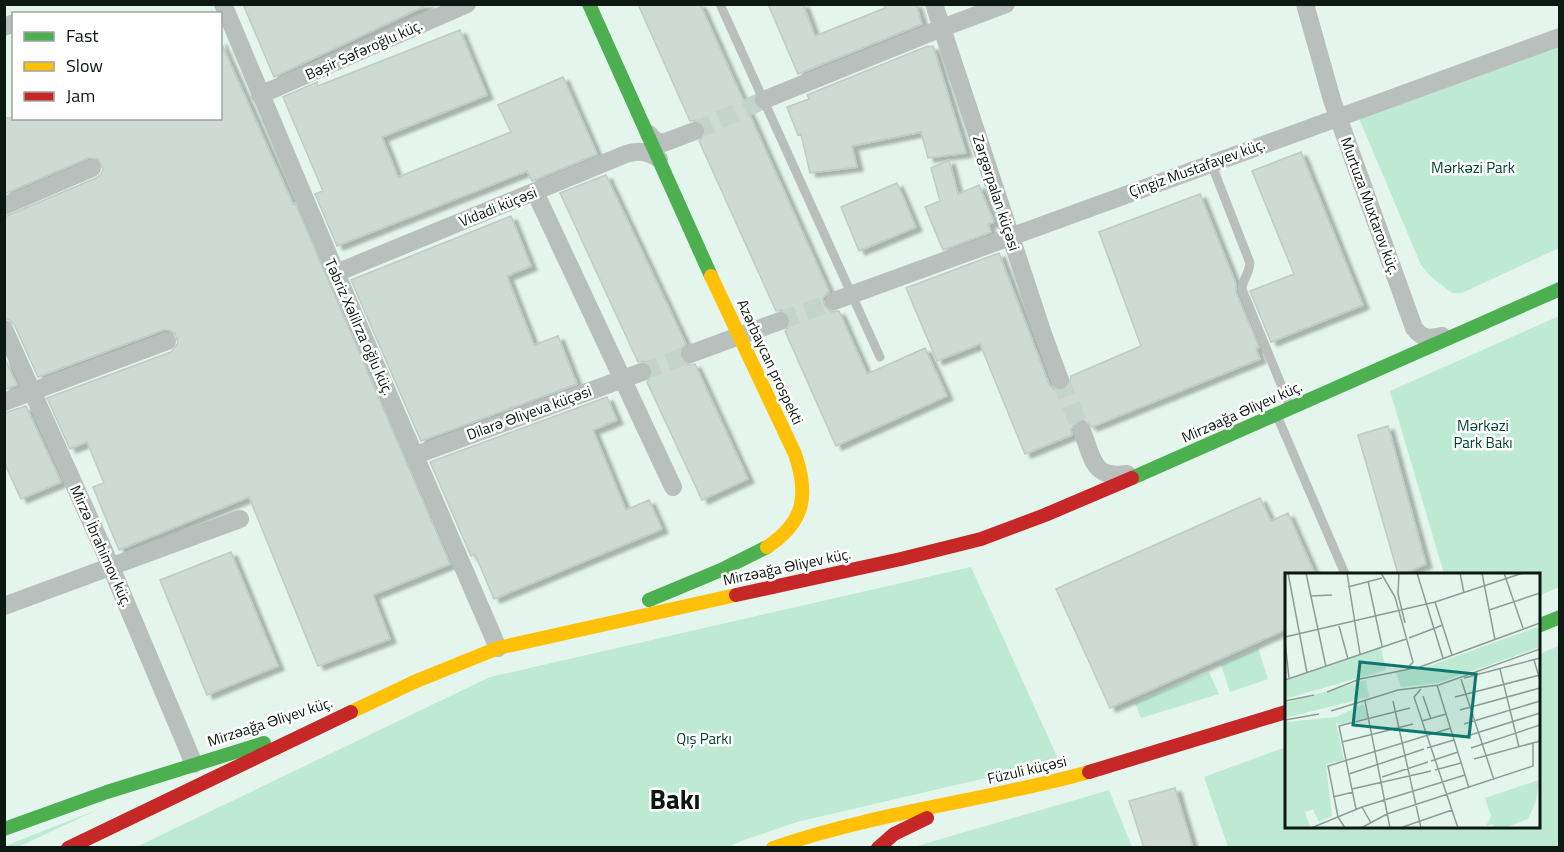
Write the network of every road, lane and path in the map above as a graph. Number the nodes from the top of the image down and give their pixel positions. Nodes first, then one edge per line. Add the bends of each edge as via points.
1 (223, 4) edge
2 (467, 4) edge
3 (589, 4) edge
4 (720, 4) edge
5 (934, 4) edge
6 (1006, 4) edge
7 (1305, 4) edge
8 (942, 28) junction
9 (1560, 37) edge
10 (261, 96) junction
11 (764, 100) junction
12 (1338, 116) junction
13 (645, 130) junction
14 (694, 131) tunnel mouth
15 (659, 160) junction
16 (1211, 163) junction
17 (92, 168) dead end
18 (535, 192) junction
19 (4, 206) edge
20 (1011, 237) junction
21 (336, 273) junction
22 (1560, 289) edge
23 (852, 294) junction
24 (834, 301) tunnel mouth
25 (780, 321) tunnel mouth
26 (1490, 321) junction
27 (4, 329) edge
28 (739, 336) junction
29 (167, 341) dead end
30 (690, 354) tunnel mouth
31 (880, 357) dead end
32 (642, 372) tunnel mouth
33 (623, 379) junction
34 (1060, 380) tunnel mouth
35 (32, 391) junction
36 (4, 402) edge
37 (1291, 409) junction
38 (1277, 415) junction
39 (1082, 431) tunnel mouth
40 (416, 454) junction
41 (1158, 467) junction
42 (673, 487) dead end
43 (240, 519) dead end
44 (111, 567) junction
45 (1345, 573) edge
46 (4, 606) edge
47 (1560, 617) edge
48 (1540, 626) edge
49 (586, 627) junction
50 (498, 648) junction
51 (1285, 713) edge
52 (325, 724) junction
53 (194, 764) junction
54 (1004, 794) junction
55 (4, 830) edge
56 (68, 848) edge
57 (772, 848) edge
58 (878, 848) edge

1 - 10 street, Təbriz Xəlilrza oğlu küç.
2 - 10 street, Bəşir Səfəroğlu küç.
3 - 13 main road, Azərbaycan prospekti
4 - 11 lane
5 - 8 street, Zərgərpalan küçəsi
6 - 8 street
7 - 12 street, Murtuza Muxtarov küç.
8 - 11 street
8 - 20 street, Zərgərpalan küçəsi
9 - 12 street, Çingiz Mustafayev küç.
10 - 21 street, Təbriz Xəlilrza oğlu küç.
11 - 23 lane
12 - 16 street, Çingiz Mustafayev küç.
12 - 26 street, Murtuza Muxtarov küç. via 1418,334 1433,338
13 - 14 street via 663,143
13 - 15 main road, Azərbaycan prospekti
15 - 18 street, Vidadi küçəsi via 649,153 633,152
15 - 28 main road, Azərbaycan prospekti
16 - 20 street, Çingiz Mustafayev küç.
16 - 37 lane via 1250,263 1242,289
17 - 19 street
18 - 21 street, Vidadi küçəsi
18 - 33 street
20 - 23 street, Çingiz Mustafayev küç.
20 - 34 street, Zərgərpalan küçəsi
21 - 40 street, Təbriz Xəlilrza oğlu küç.
22 - 26 main road, Mirzəağa Əliyev küç.
23 - 24 street, Çingiz Mustafayev küç.
23 - 31 lane
25 - 28 street
26 - 37 main road, Mirzəağa Əliyev küç.
27 - 35 street, Mirzə İbrahimov küç.
28 - 30 street
28 - 49 main road, Azərbaycan prospekti via 795,454 803,498 797,518 787,532 760,551
29 - 35 street
32 - 33 street, Dilarə Əliyeva küçəsi
33 - 40 street, Dilarə Əliyeva küçəsi
33 - 42 street
35 - 36 street
35 - 44 street, Mirzə İbrahimov küç.
37 - 38 main road, Mirzəağa Əliyev küç.
38 - 41 main road, Mirzəağa Əliyev küç.
38 - 45 lane
39 - 41 street via 1097,468 1104,473 1115,476
40 - 50 street, Təbriz Xəlilrza oğlu küç.
41 - 49 main road, Mirzəağa Əliyev küç. via 1009,530 962,544
43 - 44 street
44 - 46 street
44 - 53 street, Mirzə İbrahimov küç.
47 - 48 main road
49 - 50 main road, Mirzəağa Əliyev küç.
50 - 52 main road, Mirzəağa Əliyev küç.
51 - 54 main road, Füzuli küçəsi
52 - 53 main road, Mirzəağa Əliyev küç.
52 - 56 main road
53 - 55 main road, Mirzəağa Əliyev küç.
54 - 57 main road, Füzuli küçəsi via 862,821
54 - 58 main road via 911,824

